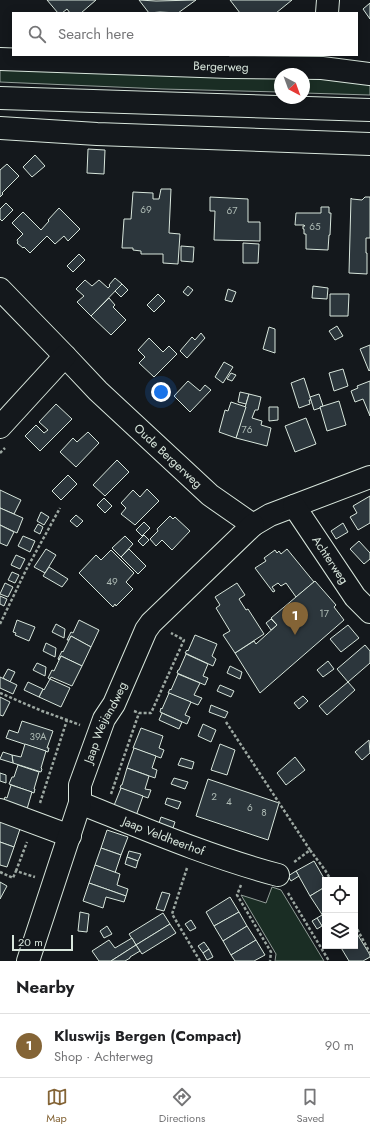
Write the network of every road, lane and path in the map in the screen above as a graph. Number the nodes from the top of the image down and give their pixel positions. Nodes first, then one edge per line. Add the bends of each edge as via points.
1 (328, 0) edge
2 (327, 12) edge
3 (0, 59) edge
4 (323, 62) edge
5 (370, 74) edge
6 (2, 97) edge
7 (370, 110) edge
8 (0, 128) edge
9 (370, 144) edge
10 (0, 289) edge
11 (65, 356) junction
12 (5, 434) edge
13 (0, 453) edge
14 (370, 477) edge
15 (294, 506) junction
16 (60, 508) dead end
17 (253, 525) junction
18 (370, 612) edge
19 (151, 623) junction
20 (0, 624) edge
21 (0, 694) edge
22 (114, 704) junction
23 (139, 713) junction
24 (67, 720) junction
25 (226, 722) dead end
26 (99, 733) junction
27 (80, 803) junction
28 (0, 810) edge
29 (105, 813) junction
30 (34, 823) junction
31 (70, 836) junction
32 (194, 848) junction
33 (310, 850) junction
34 (248, 867) junction
35 (16, 871) junction
36 (0, 872) edge
37 (278, 875) junction
38 (328, 877) edge
39 (54, 883) junction
40 (358, 930) edge
41 (370, 952) edge
42 (28, 961) edge
43 (200, 961) edge
44 (270, 961) edge
45 (329, 961) edge

1 - 2 street
3 - 4 street, Bergerweg via 229,67
4 - 5 street, Bergerweg
6 - 7 street
8 - 9 street via 113,135
10 - 11 street, Oude Bergerweg
11 - 12 street
11 - 17 street, Oude Bergerweg via 98,391 210,495
12 - 13 path
14 - 15 street
15 - 17 street
15 - 18 street, Achterweg via 355,597
16 - 20 path
17 - 19 street, Jaap Weijandweg
19 - 22 street, Jaap Weijandweg
19 - 23 path via 184,640 151,713
21 - 24 path
22 - 23 path
22 - 26 street, Jaap Weijandweg via 104,718
23 - 29 path
24 - 26 path
24 - 30 path
25 - 33 path
26 - 27 street, Jaap Weijandweg via 80,785
27 - 29 street, Jaap Veldheerhof
27 - 31 street, Jaap Weijandweg
28 - 30 street
29 - 32 street, Jaap Veldheerhof
30 - 31 street
30 - 35 path
31 - 39 street, Jaap Weijandweg
32 - 34 street, Jaap Veldheerhof
32 - 43 path via 172,914
33 - 37 path
33 - 38 path
34 - 37 street, Jaap Veldheerhof
34 - 44 path via 237,895 271,952
35 - 36 path via 13,878
35 - 39 path
37 - 45 path
39 - 42 street, Jaap Weijandweg
40 - 41 path

